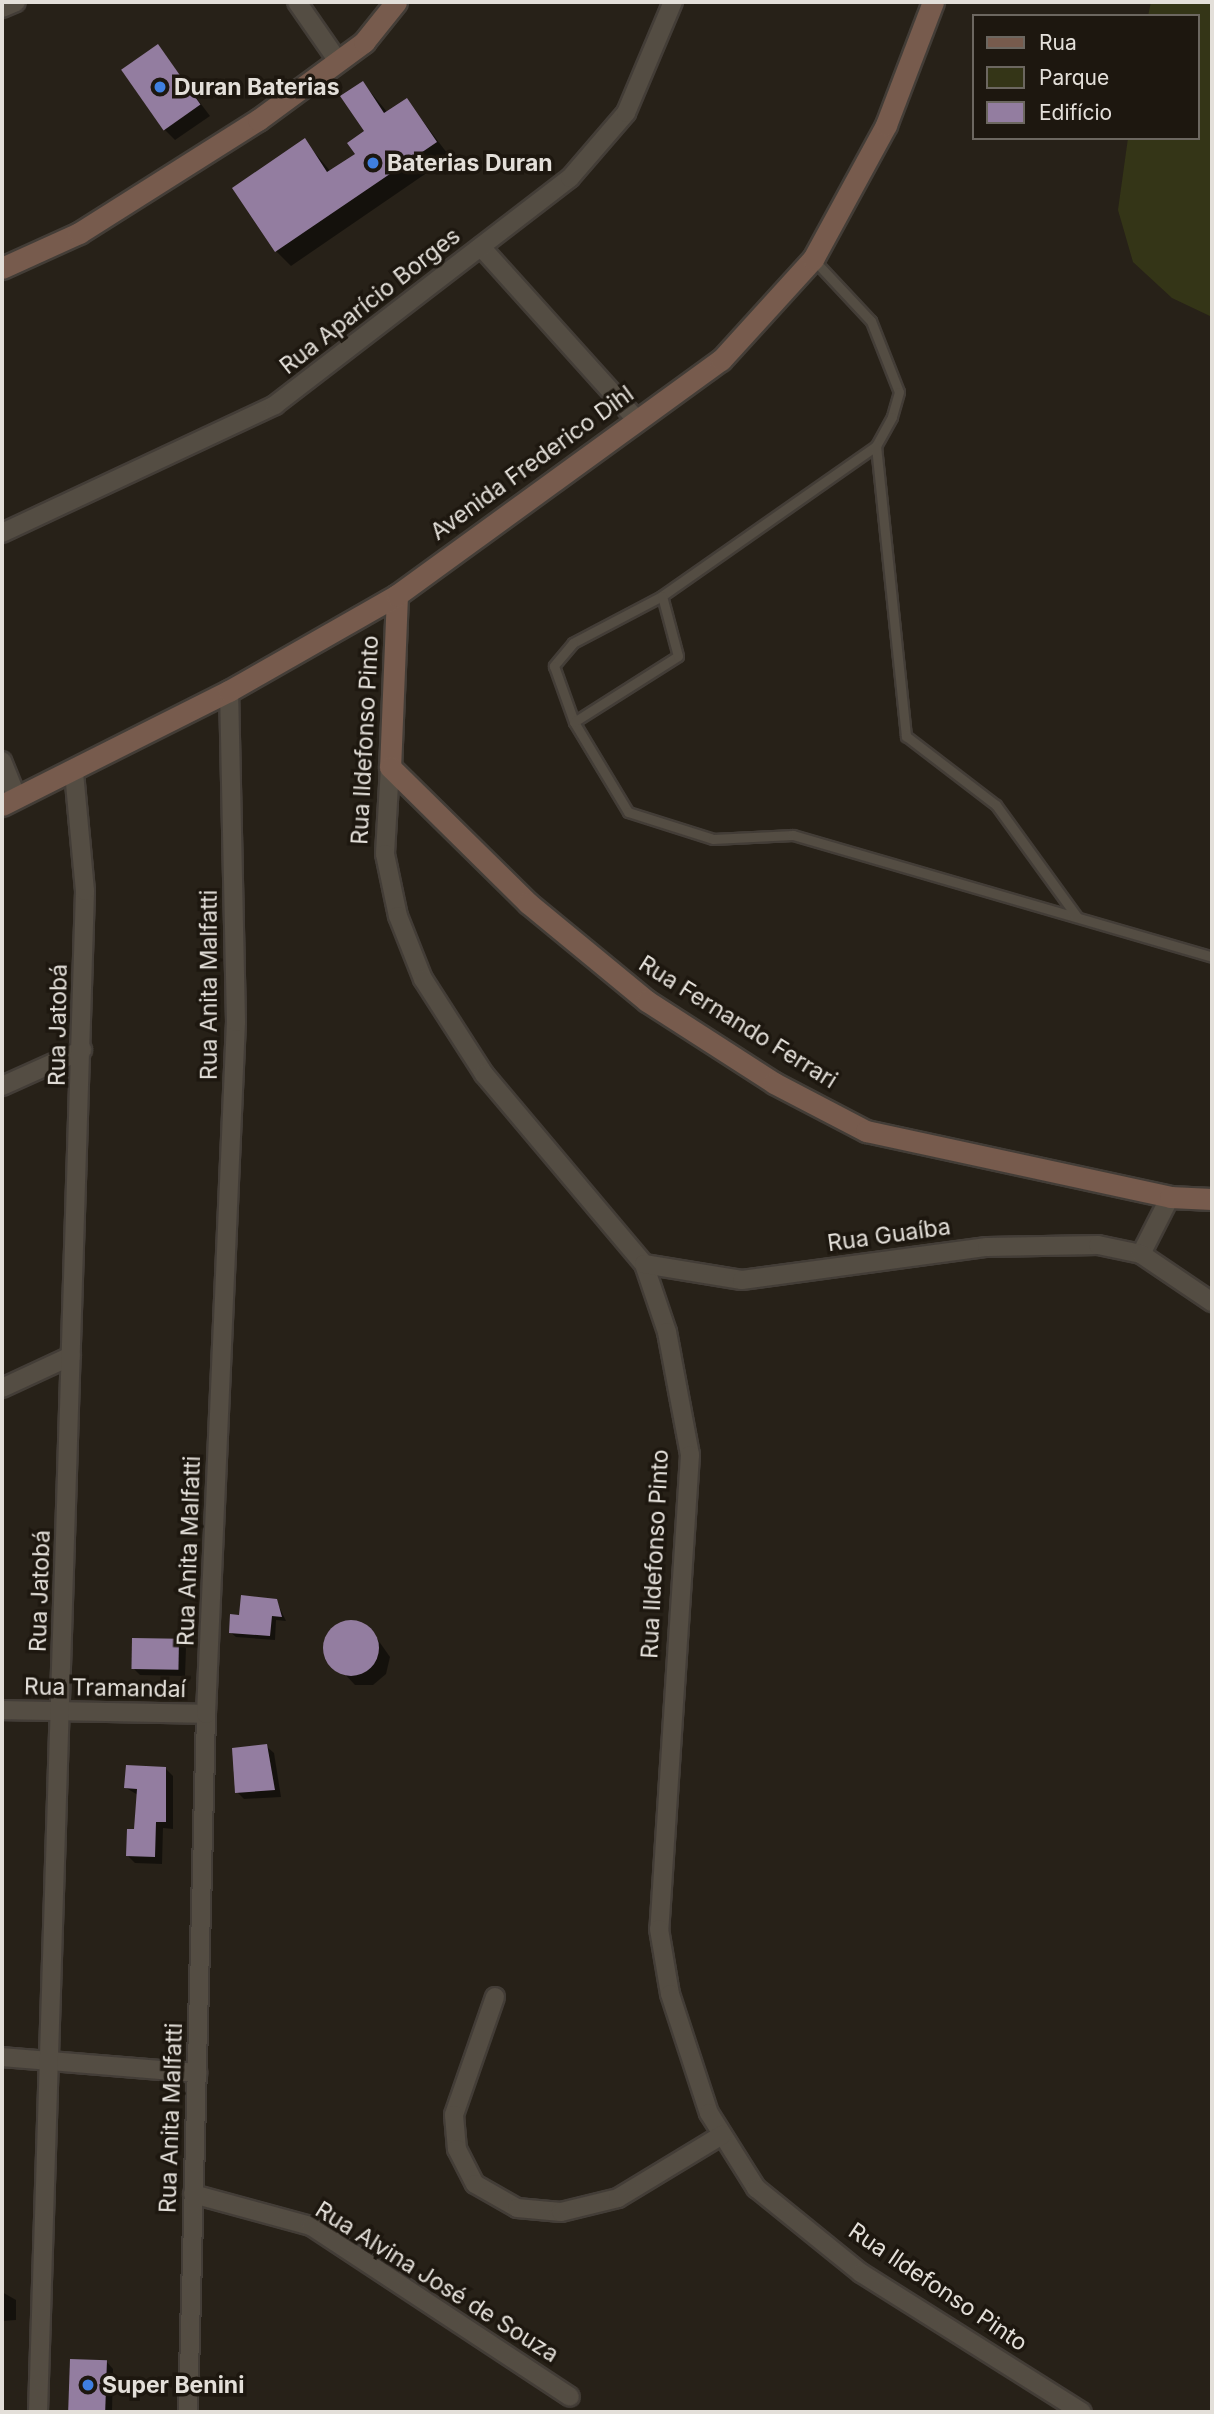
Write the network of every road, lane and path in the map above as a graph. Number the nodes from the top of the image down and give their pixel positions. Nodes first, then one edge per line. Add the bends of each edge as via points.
1 (16, 2) edge
2 (298, 2) edge
3 (396, 2) edge
4 (673, 2) edge
5 (933, 2) edge
6 (2, 8) edge
7 (338, 61) junction
8 (481, 247) junction
9 (813, 259) junction
10 (2, 268) edge
11 (635, 418) junction
12 (876, 446) junction
13 (2, 533) edge
14 (397, 595) junction
15 (662, 596) junction
16 (229, 691) junction
17 (574, 722) junction
18 (2, 761) edge
19 (390, 767) junction
20 (74, 772) junction
21 (9, 801) edge
22 (1077, 917) junction
23 (1212, 957) edge
24 (82, 1050) junction
25 (2, 1086) edge
26 (1170, 1198) junction
27 (1212, 1199) edge
28 (1141, 1254) junction
29 (644, 1264) junction
30 (1212, 1302) edge
31 (71, 1356) junction
32 (2, 1388) edge
33 (2, 1710) edge
34 (60, 1713) junction
35 (206, 1714) junction
36 (495, 1997) dead end
37 (2, 2057) edge
38 (50, 2061) junction
39 (197, 2073) junction
40 (723, 2135) junction
41 (192, 2194) junction
42 (570, 2397) dead end
43 (38, 2412) edge
44 (188, 2412) edge
45 (1082, 2412) edge

1 - 6 street
2 - 7 street
3 - 7 main road via 364,42
4 - 8 street, Rua Aparício Borges via 626,113 570,178
5 - 9 main road, Avenida Frederico Dihl via 886,125
7 - 10 main road via 258,120 79,233
8 - 11 street
8 - 13 street, Rua Aparício Borges via 275,405
9 - 11 main road, Avenida Frederico Dihl via 721,360
9 - 12 lane via 870,321 890,362 899,392
11 - 14 main road, Avenida Frederico Dihl
12 - 15 lane
12 - 22 lane via 906,736 996,805
14 - 16 main road, Avenida Frederico Dihl
14 - 19 main road, Rua Ildefonso Pinto
15 - 17 lane via 678,656
15 - 17 lane via 573,643 554,666
16 - 20 main road, Avenida Frederico Dihl
16 - 35 street, Rua Anita Malfatti via 236,1022
17 - 22 lane via 628,813 713,839 793,835
18 - 21 street
19 - 26 main road, Rua Fernando Ferrari via 528,903 636,992 774,1083 866,1131
19 - 29 street, Rua Ildefonso Pinto via 385,854 398,916 423,979 484,1074
20 - 21 main road, Avenida Frederico Dihl
20 - 24 street, Rua Jatobá via 85,891
22 - 23 lane
24 - 25 street
24 - 31 street, Rua Jatobá
26 - 27 main road, Rua Fernando Ferrari
26 - 28 street
28 - 29 street, Rua Guaíba via 1098,1245 1035,1244 743,1280
28 - 30 street, Rua Guaíba
29 - 40 street, Rua Ildefonso Pinto via 667,1332 690,1455 659,1929 670,1994 709,2113
31 - 32 street
31 - 34 street, Rua Jatobá
33 - 34 street, Rua Tramandaí
34 - 35 street, Rua Tramandaí
34 - 38 street, Rua Jatobá
35 - 39 street, Rua Anita Malfatti
36 - 40 street via 454,2115 457,2149 475,2184 517,2208 561,2212 618,2198
37 - 38 street
38 - 39 street
38 - 43 street, Rua Jatobá
39 - 41 street, Rua Anita Malfatti
40 - 45 street, Rua Ildefonso Pinto via 756,2188 861,2273
41 - 42 street, Rua Alvina José de Souza via 311,2226
41 - 44 street, Rua Anita Malfatti

